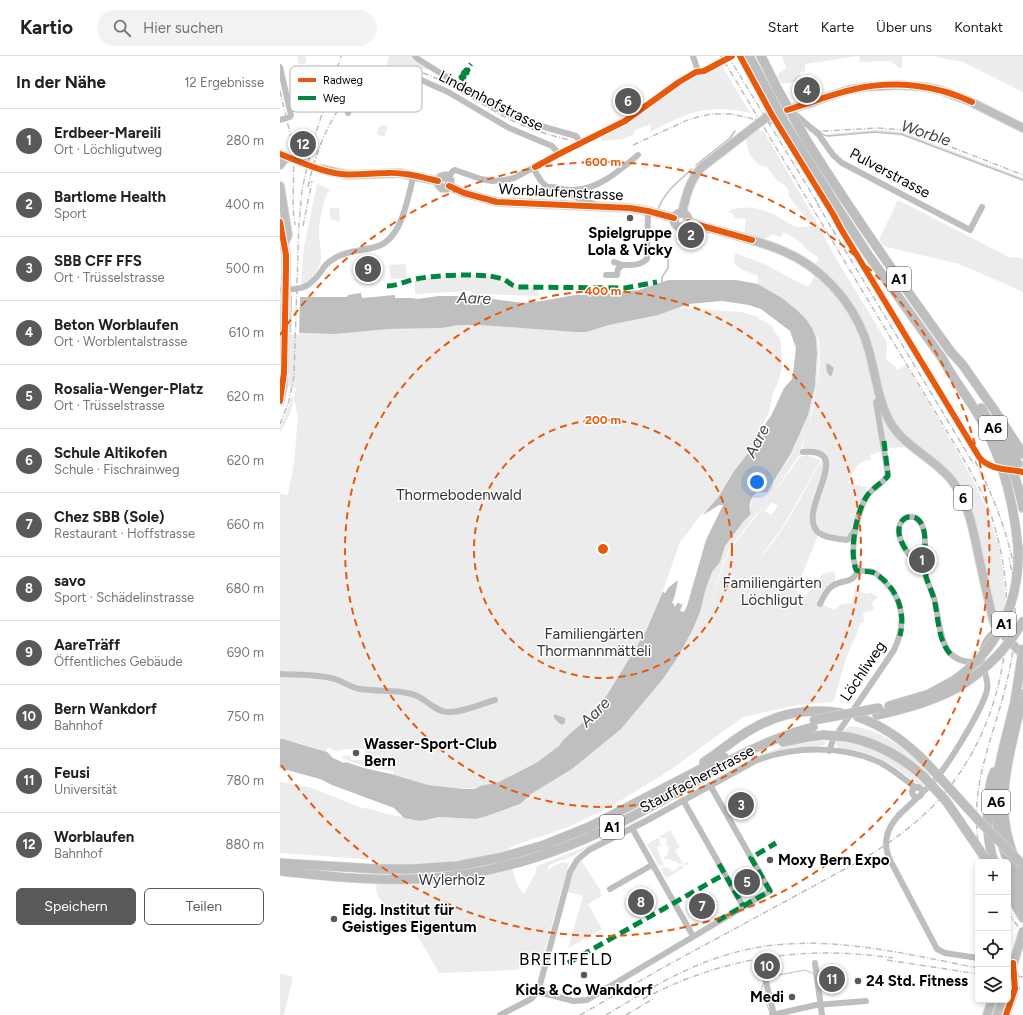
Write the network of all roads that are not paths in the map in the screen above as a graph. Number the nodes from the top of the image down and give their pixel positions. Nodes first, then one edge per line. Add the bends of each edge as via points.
1 (415, 56) edge
2 (693, 56) edge
3 (732, 56) edge
4 (749, 56) edge
5 (763, 60) edge
6 (280, 67) edge
7 (696, 72) junction
8 (422, 81) edge
9 (788, 110) junction
10 (290, 111) edge
11 (290, 112) edge
12 (280, 120) edge
13 (1023, 128) edge
14 (581, 143) junction
15 (559, 154) junction
16 (283, 155) edge
17 (638, 155) dead end
18 (280, 165) edge
19 (533, 168) junction
20 (321, 170) tunnel mouth
21 (414, 175) junction
22 (448, 177) junction
23 (438, 181) junction
24 (280, 186) edge
25 (449, 186) junction
26 (550, 187) junction
27 (603, 207) junction
28 (982, 207) dead end
29 (648, 211) junction
30 (682, 213) junction
31 (674, 218) junction
32 (280, 222) edge
33 (688, 222) junction
34 (284, 244) junction
35 (614, 262) dead end
36 (622, 265) junction
37 (606, 275) dead end
38 (280, 290) edge
39 (951, 352) junction
40 (942, 358) junction
41 (881, 399) junction
42 (280, 401) edge
43 (803, 452) dead end
44 (1023, 454) edge
45 (1023, 480) edge
46 (1023, 508) edge
47 (855, 530) junction
48 (858, 570) junction
49 (925, 573) junction
50 (820, 604) dead end
51 (1023, 621) edge
52 (998, 629) junction
53 (1023, 649) edge
54 (1023, 655) edge
55 (982, 661) junction
56 (280, 674) edge
57 (955, 685) junction
58 (1023, 694) edge
59 (494, 700) dead end
60 (1018, 704) junction
61 (813, 724) junction
62 (829, 751) junction
63 (1002, 756) junction
64 (702, 778) junction
65 (669, 785) junction
66 (710, 785) junction
67 (916, 788) junction
68 (922, 792) junction
69 (918, 797) junction
70 (683, 800) junction
71 (1004, 807) junction
72 (632, 828) junction
73 (1003, 848) junction
74 (986, 859) edge
75 (993, 859) edge
76 (1004, 859) edge
77 (280, 863) edge
78 (652, 865) junction
79 (1023, 865) edge
80 (280, 872) edge
81 (1023, 875) edge
82 (1011, 878) edge
83 (610, 889) dead end
84 (1023, 889) edge
85 (1011, 891) edge
86 (1010, 895) edge
87 (1023, 905) edge
88 (743, 906) junction
89 (1023, 918) edge
90 (1023, 931) edge
91 (693, 936) junction
92 (975, 958) edge
93 (815, 963) dead end
94 (1011, 968) edge
95 (764, 974) dead end
96 (1011, 982) edge
97 (538, 992) junction
98 (866, 1001) dead end
99 (1011, 1001) edge
100 (991, 1003) edge
101 (1001, 1003) edge
102 (1010, 1003) edge
103 (821, 1004) junction
104 (500, 1015) edge
105 (773, 1015) edge
106 (822, 1015) edge
107 (987, 1015) edge
108 (997, 1015) edge
109 (1006, 1015) edge

1 - 14 street via 496,108 530,124 576,136
2 - 7 street
3 - 7 street, bridge via 704,71
4 - 40 highway, A1, bridge via 789,130 839,210
5 - 39 highway, A1, bridge via 795,120 848,205
6 - 10 street
7 - 14 street via 672,86 625,121
8 - 15 street, Lindenhofstrasse via 510,128 552,146
9 - 13 main road via 856,88 909,85 935,89 960,97
9 - 28 street, Pulverstrasse via 819,135 842,163 970,230
9 - 30 main road via 761,121 699,170 691,183
11 - 12 street via 290,118
14 - 15 street
15 - 19 street
16 - 18 main road
17 - 26 street via 621,169 589,187 572,190
19 - 22 street via 514,178 501,181 485,180 455,170
19 - 26 street via 542,182
20 - 21 main road via 348,175 387,172
21 - 23 main road
21 - 38 street via 404,216 387,241 377,247 334,258 325,265 312,284 306,287
22 - 23 main road via 441,177
22 - 25 main road
23 - 25 main road via 441,188
24 - 34 main road via 288,235
25 - 27 main road, Worblaufenstrasse via 497,202
26 - 27 street
27 - 29 main road, Worblaufenstrasse
29 - 31 main road, Worblaufenstrasse
29 - 36 street via 647,259 636,265
30 - 31 main road via 678,213
30 - 33 main road via 686,215
31 - 33 main road via 675,224 679,227 685,226
32 - 34 main road
33 - 41 main road, 6 via 782,250 822,275 844,298 862,329
34 - 42 main road, bridge via 284,373
35 - 36 street
36 - 37 street via 617,275
39 - 44 highway, A1 via 996,411
39 - 45 highway, A6 via 958,367 1003,432
40 - 46 highway, A6 via 957,374 997,434 1011,464
40 - 57 highway, A1, bridge via 980,418 994,447 1011,501 1018,548 1015,592 1003,624 984,654
41 - 47 street via 876,402 888,474 867,495
41 - 52 main road, 6 via 885,412 897,431 941,468 962,498 970,517 994,623
43 - 47 street via 819,453 826,460 824,479 813,511 818,531 846,540
47 - 48 street via 855,564
48 - 50 street via 855,578 831,587
48 - 62 street, Löchliweg via 874,573 890,587 901,607 902,628 894,650 833,740
49 - 49 street via 922,525 916,518 908,517 900,526 901,541 907,553
49 - 55 street via 935,601 941,637 948,651 959,660
51 - 57 highway, A1, bridge via 1007,646 991,663 973,678
52 - 54 main road, 6
52 - 55 street via 985,643
53 - 60 highway, A6, bridge
55 - 68 street via 987,682 984,697 949,761
56 - 59 street via 325,677 359,689 411,693 445,712
57 - 61 highway, A1 via 878,711
58 - 60 highway, A6
60 - 63 highway, A6
60 - 71 highway, A6 via 1006,769
61 - 64 highway, A1 via 758,746
61 - 65 highway, A1 via 783,730 761,738
62 - 66 street, Stauffacherstrasse via 796,752 767,757
62 - 67 street, Stauffacherstrasse via 855,754 876,761
63 - 73 highway, A6 via 997,779 996,803
63 - 75 highway via 991,778 987,821 988,840
64 - 74 highway, bridge via 776,744 796,738 848,737 865,741 906,761 924,777 946,801
64 - 80 highway, A1 via 593,836 560,850 483,872 412,879
65 - 77 highway, A1 via 589,827 550,843 470,864 377,869
65 - 79 highway, bridge via 751,729 771,719 805,711 841,713 881,727 900,739
66 - 70 street, Stauffacherstrasse
66 - 88 street via 770,891
67 - 68 street, Stauffacherstrasse via 920,788
67 - 69 street via 912,790 912,794
68 - 69 street
69 - 92 street, bridge via 891,825 886,848 890,860 938,950
70 - 72 street, Stauffacherstrasse
70 - 88 street
71 - 79 highway
71 - 81 highway, A6 via 1011,846
72 - 78 street
72 - 97 street, Stauffacherstrasse via 586,852 572,867
73 - 76 highway
73 - 84 highway, A6 via 1011,869
78 - 83 street
78 - 91 street
82 - 87 highway
85 - 87 highway
86 - 89 highway
88 - 91 street
90 - 94 main road, bridge
91 - 97 street via 587,1000 574,1001
93 - 103 street
95 - 105 street
96 - 99 main road via 1015,989
97 - 104 street via 531,999
98 - 103 street
100 - 107 main road
101 - 108 main road
102 - 109 main road
103 - 105 street
103 - 106 street

